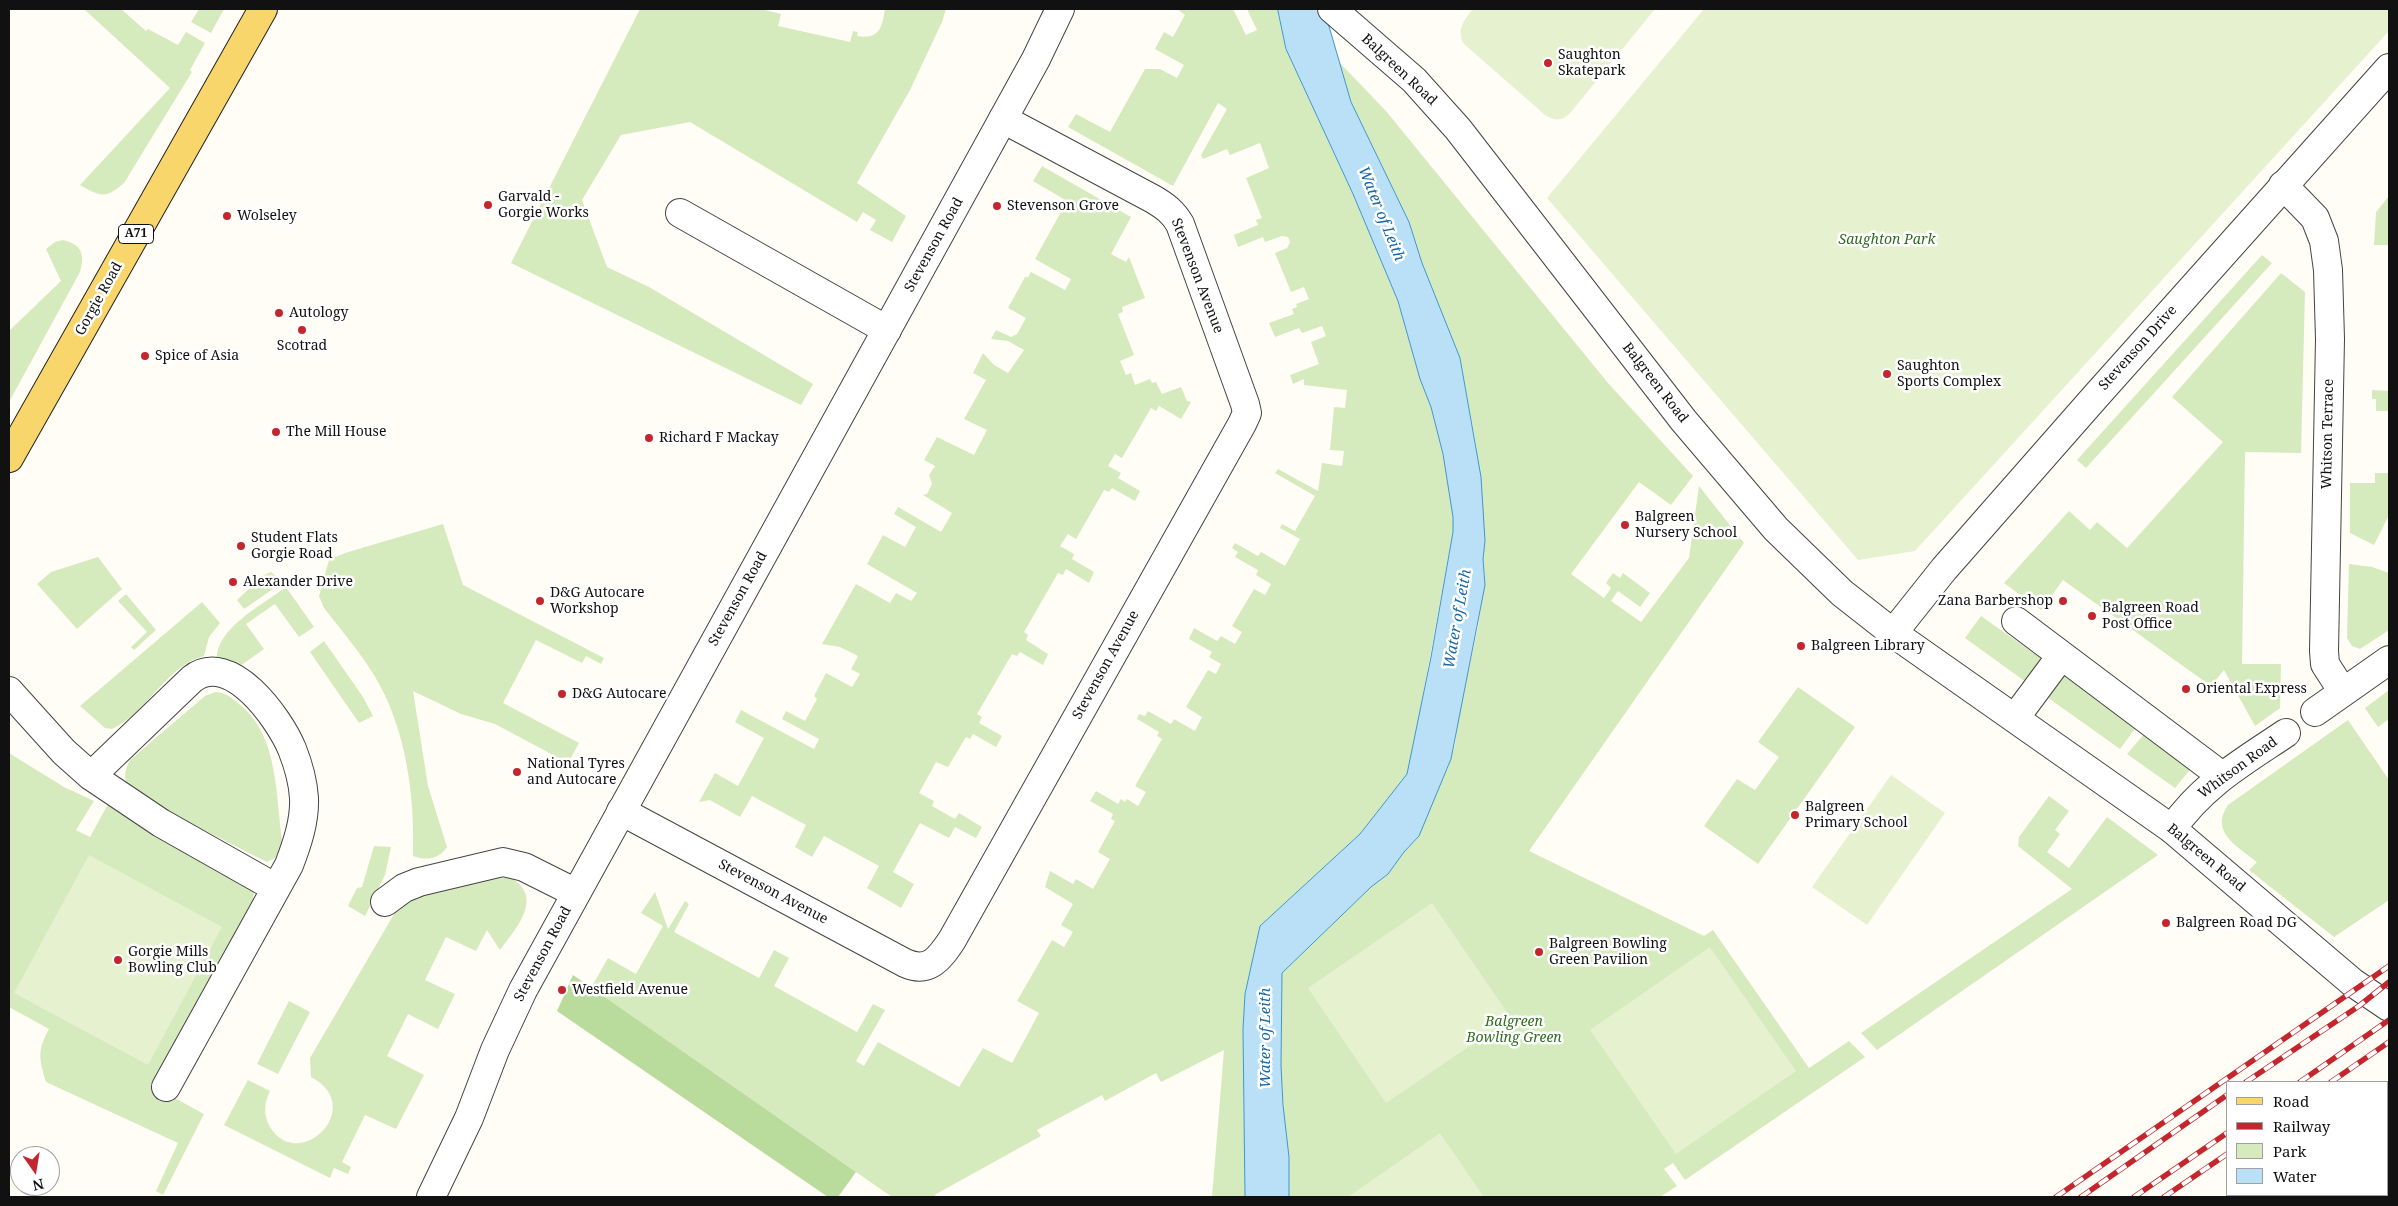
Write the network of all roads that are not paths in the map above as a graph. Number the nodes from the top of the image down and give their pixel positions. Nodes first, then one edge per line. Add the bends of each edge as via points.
1 (263, 9) edge
2 (1060, 9) edge
3 (1339, 14) edge
4 (2389, 68) edge
5 (1003, 119) junction
6 (2284, 185) junction
7 (680, 213) dead end
8 (887, 330) junction
9 (9, 458) edge
10 (2016, 621) dead end
11 (1893, 633) junction
12 (2061, 656) junction
13 (2389, 660) edge
14 (9, 691) edge
15 (2342, 692) junction
16 (2315, 712) dead end
17 (2016, 718) junction
18 (2286, 733) dead end
19 (91, 776) junction
20 (2222, 776) junction
21 (621, 812) junction
22 (2172, 829) junction
23 (276, 888) junction
24 (576, 893) junction
25 (385, 902) dead end
26 (2389, 1007) edge
27 (166, 1087) dead end
28 (431, 1197) edge

1 - 9 main road, Gorgie Road / A71
2 - 5 street, Stevenson Road
3 - 11 street, Balgreen Road via 1414,80 1458,129 1684,421 1776,529 1842,593
4 - 6 street, Stevenson Drive
5 - 8 street, Stevenson Road
5 - 21 street, Stevenson Avenue via 1167,207 1175,215 1245,404 1247,413 1242,424 952,940 936,962 921,967 905,963
6 - 11 street, Stevenson Drive via 1944,569
6 - 15 street, Whitson Terrace via 2315,218 2324,241 2328,270 2330,339 2324,651 2325,664
7 - 8 street
8 - 21 street, Stevenson Road
10 - 12 street
11 - 17 street, Balgreen Road
12 - 17 street
12 - 20 street
13 - 15 street
14 - 19 street via 64,752
15 - 16 street
17 - 22 street, Balgreen Road
18 - 20 street, Whitson Road
19 - 23 street via 161,823
19 - 23 street via 195,676 204,671 216,671 236,678 284,733 301,782 304,798 300,833 289,865
20 - 22 street, Whitson Road via 2201,793
21 - 24 street, Stevenson Road
22 - 26 street, Balgreen Road via 2352,982
23 - 27 street
24 - 25 street via 524,867 503,862 419,882
24 - 28 street, Stevenson Road via 523,990 469,1118

